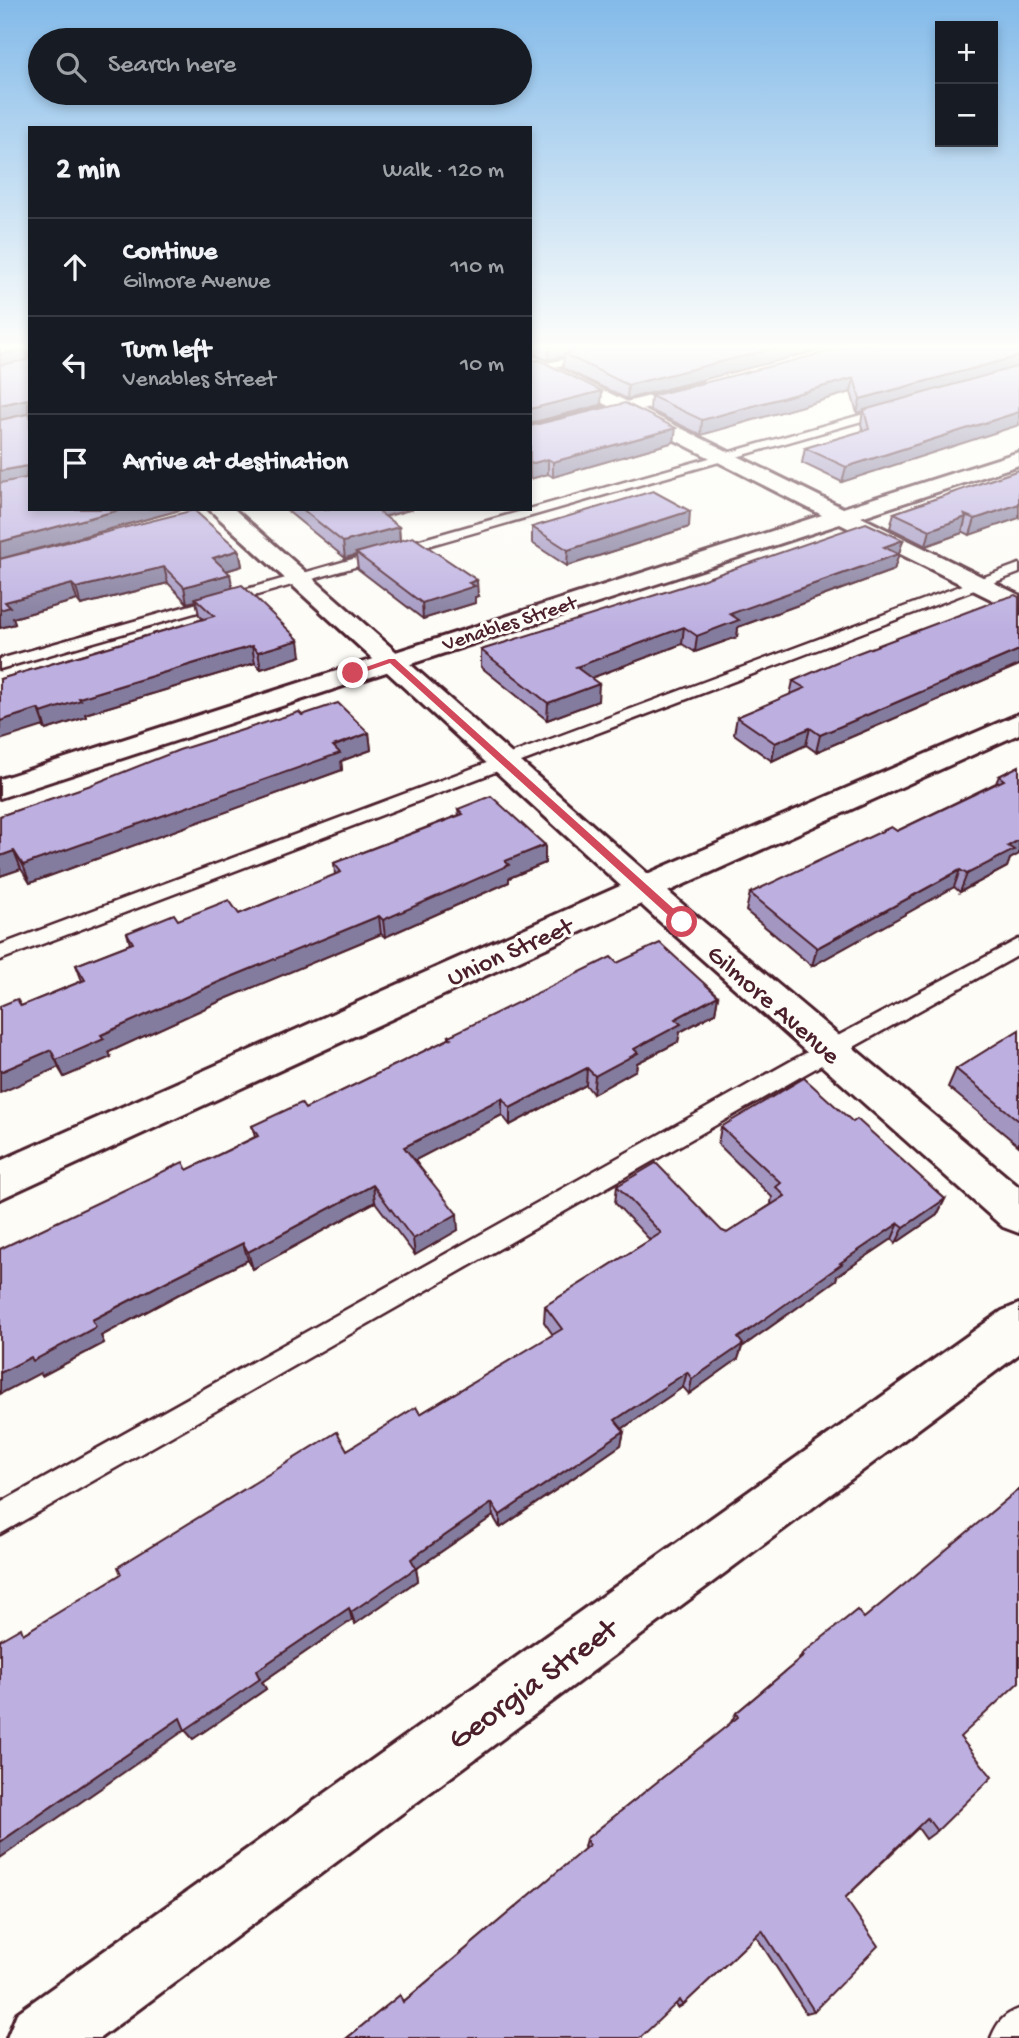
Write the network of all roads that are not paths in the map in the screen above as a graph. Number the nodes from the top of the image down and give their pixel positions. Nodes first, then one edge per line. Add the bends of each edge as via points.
1 (689, 439) edge
2 (787, 439) edge
3 (724, 457) junction
4 (1019, 458) edge
5 (215, 511) edge
6 (840, 515) junction
7 (1019, 568) edge
8 (298, 578) junction
9 (976, 584) junction
10 (1019, 605) edge
11 (392, 660) junction
12 (0, 664) edge
13 (1019, 723) edge
14 (502, 761) junction
15 (0, 789) edge
16 (644, 889) junction
17 (1019, 946) edge
18 (0, 953) edge
19 (829, 1050) junction
20 (0, 1181) edge
21 (1019, 1214) edge
22 (1019, 1326) edge
23 (0, 1519) edge
24 (1019, 2028) edge
25 (42, 2038) edge
26 (1010, 2038) edge

1 - 3 street
2 - 3 lane
3 - 6 street
3 - 8 lane
4 - 6 street, Venables Street
5 - 8 street, Gilmore Avenue
6 - 9 street
6 - 11 street, Venables Street
7 - 9 lane
8 - 11 street, Gilmore Avenue
8 - 12 lane
9 - 10 street
9 - 14 lane
11 - 14 street, Gilmore Avenue
11 - 15 street, Venables Street
13 - 16 street, Union Street
14 - 16 street, Gilmore Avenue
14 - 18 lane
16 - 19 street, Gilmore Avenue
16 - 20 street, Union Street
17 - 19 lane
19 - 21 street, Gilmore Avenue
19 - 23 lane
22 - 25 street, Georgia Street
24 - 26 lane

